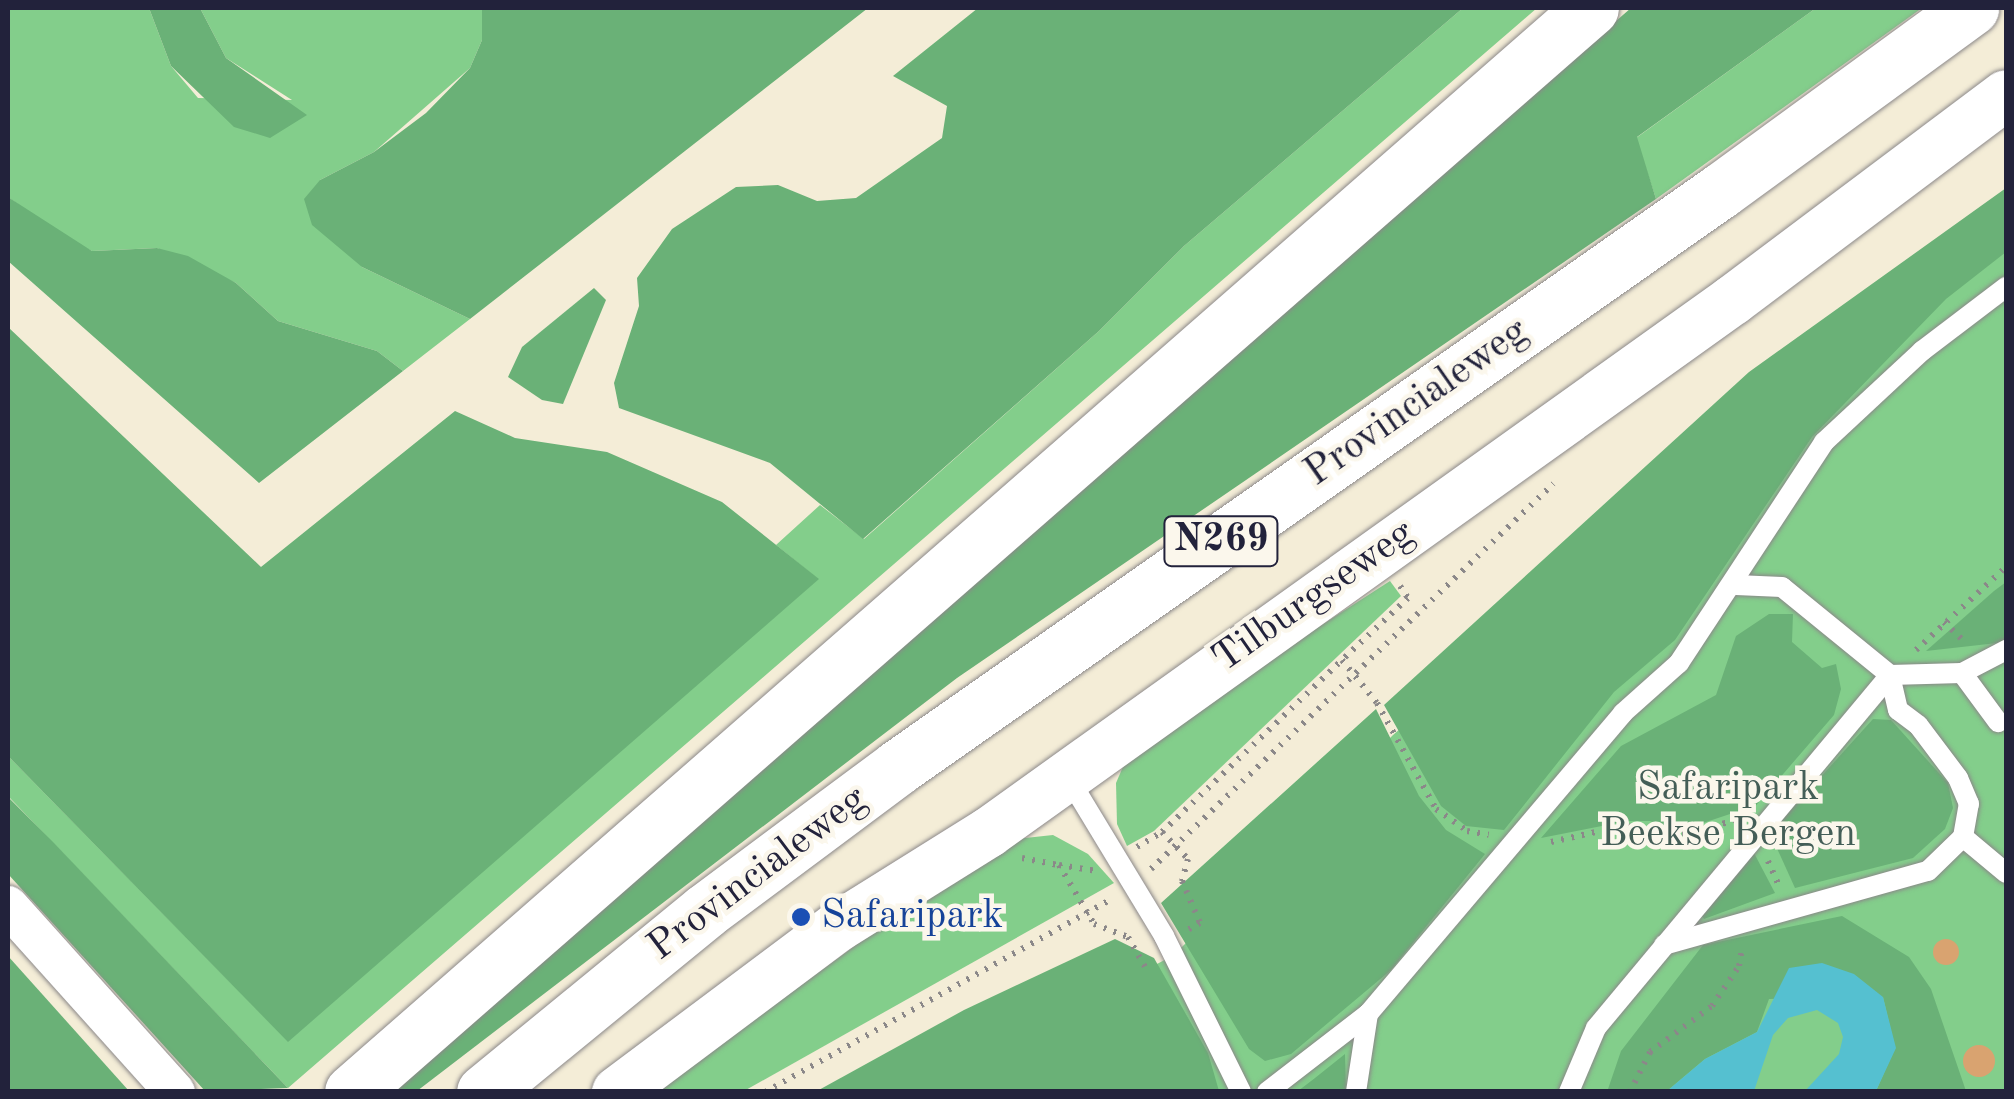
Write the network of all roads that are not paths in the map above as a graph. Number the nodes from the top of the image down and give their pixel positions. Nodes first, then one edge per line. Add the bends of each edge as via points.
1 (1591, 8) edge
2 (1970, 8) edge
3 (2006, 96) edge
4 (2006, 287) edge
5 (1736, 585) junction
6 (2006, 650) edge
7 (1962, 673) junction
8 (1890, 675) junction
9 (1998, 722) dead end
10 (1066, 774) junction
11 (1963, 837) junction
12 (2006, 873) edge
13 (8, 906) edge
14 (1664, 945) junction
15 (1368, 1014) junction
16 (175, 1092) edge
17 (352, 1092) edge
18 (484, 1092) edge
19 (617, 1092) edge
20 (1240, 1092) edge
21 (1268, 1092) edge
22 (1356, 1092) edge
23 (1569, 1092) edge

1 - 17 highway
2 - 18 highway, Provincialeweg / N269 via 898,767 705,911
3 - 10 street, Tilburgseweg via 1732,300
4 - 5 lane via 1824,442
5 - 8 lane via 1782,587
5 - 15 lane via 1680,663 1623,713
6 - 7 lane
7 - 8 lane
7 - 9 lane
8 - 11 lane via 1898,710 1918,725 1958,778 1968,804
8 - 14 lane
10 - 19 street, Tilburgseweg via 988,833 838,926
10 - 20 lane via 1134,884
11 - 12 lane
11 - 14 lane via 1928,871
13 - 16 street
14 - 23 lane via 1596,1028
15 - 21 lane
15 - 22 lane

